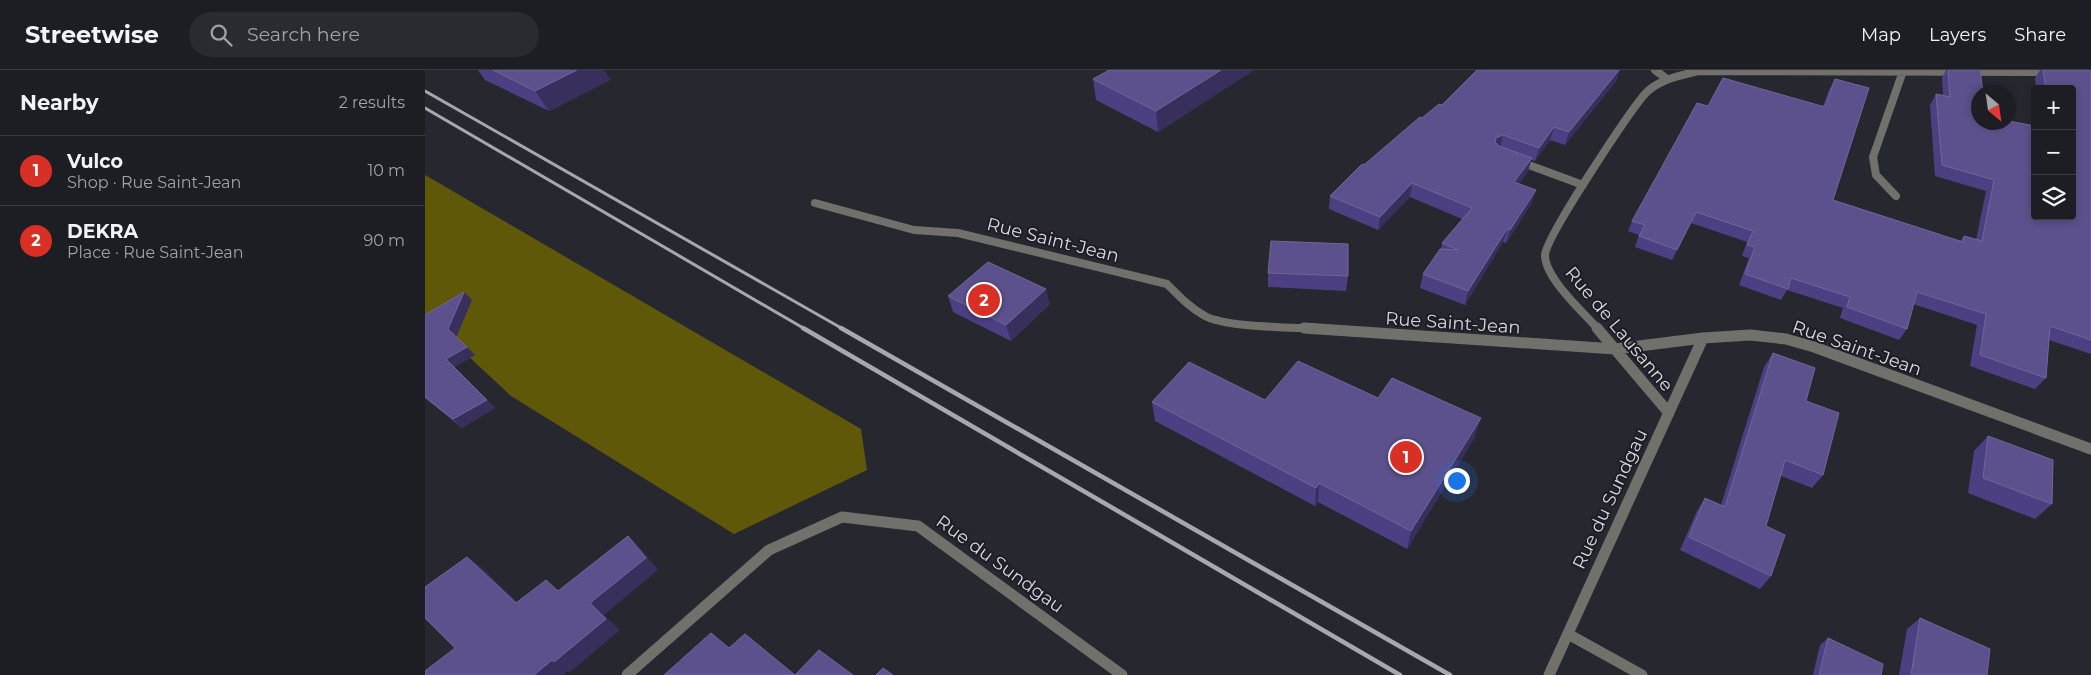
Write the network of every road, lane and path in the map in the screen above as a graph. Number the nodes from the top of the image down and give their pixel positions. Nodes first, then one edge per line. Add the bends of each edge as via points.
1 (1655, 70) edge
2 (1825, 71) edge
3 (1903, 71) edge
4 (2046, 71) edge
5 (2064, 72) edge
6 (1667, 79) junction
7 (1507, 157) edge
8 (1583, 185) junction
9 (1897, 196) dead end
10 (815, 203) dead end
11 (1703, 338) junction
12 (1615, 349) junction
13 (1669, 413) junction
14 (2091, 449) edge
15 (1568, 634) junction
16 (627, 675) edge
17 (1122, 675) edge
18 (1549, 675) edge
19 (1642, 675) edge

1 - 6 street
2 - 3 street, Rue de Lausanne
2 - 6 street, Rue de Lausanne via 1699,71
3 - 4 street, Rue de Lausanne
3 - 9 street via 1873,157 1873,172
4 - 5 street, Rue de Lausanne
6 - 8 street, Rue de Lausanne via 1645,94
7 - 8 street
8 - 12 street, Rue de Lausanne via 1551,238 1545,255 1549,272
10 - 12 street, Rue Saint-Jean via 914,230 958,233 1167,284 1187,304 1207,317 1231,323
11 - 12 street, Rue Saint-Jean
11 - 13 street, Rue du Sundgau
11 - 14 street, Rue Saint-Jean via 1750,335 1786,339 1814,347
12 - 13 street, Rue de Lausanne
13 - 15 street, Rue du Sundgau
15 - 18 street, Rue du Sundgau
15 - 19 street
16 - 17 street, Rue du Sundgau via 769,550 842,517 918,526

